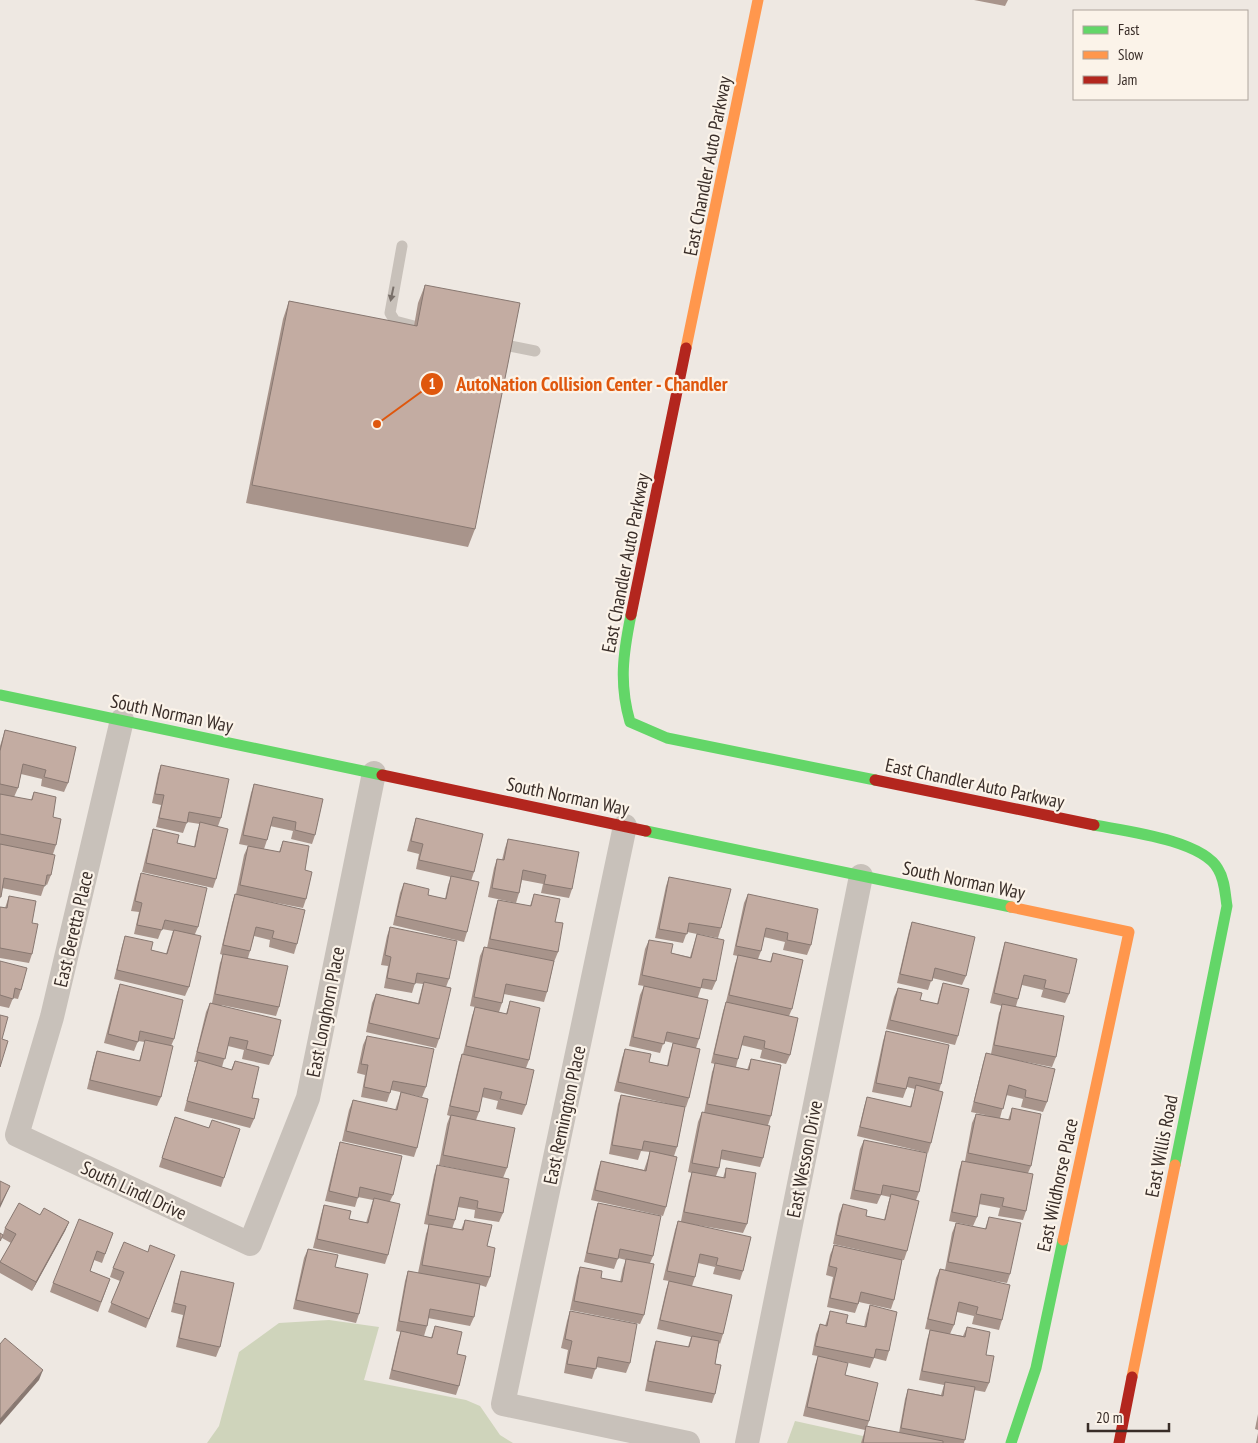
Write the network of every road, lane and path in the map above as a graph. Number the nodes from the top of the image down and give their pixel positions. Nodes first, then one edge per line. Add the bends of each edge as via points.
1 (758, 0) edge
2 (402, 246) dead end
3 (414, 326) edge
4 (510, 346) edge
5 (535, 351) dead end
6 (0, 695) edge
7 (122, 720) junction
8 (374, 773) junction
9 (625, 826) junction
10 (1212, 858) joint
11 (861, 876) junction
12 (1129, 932) joint
13 (17, 1135) joint
14 (250, 1244) joint
15 (688, 1443) edge
16 (747, 1443) edge
17 (1010, 1443) edge
18 (1119, 1443) edge

1 - 10 street, East Chandler Auto Parkway via 623,655 623,698 630,722 667,738 1173,842
2 -> 3 lane via 390,314 395,321
4 - 5 lane
6 - 7 street, South Norman Way
7 - 8 street, South Norman Way
7 - 13 street, East Beretta Place via 52,1017
8 - 9 street, South Norman Way
8 - 14 street, East Longhorn Place via 308,1098
9 - 11 street, South Norman Way
9 - 15 street, East Remington Place via 502,1404
10 - 18 street, East Willis Road via 1224,881 1227,906
11 - 12 street, South Norman Way
11 - 16 street, East Wesson Drive
12 - 17 street, East Wildhorse Place via 1036,1368
13 - 14 street, South Lindl Drive

